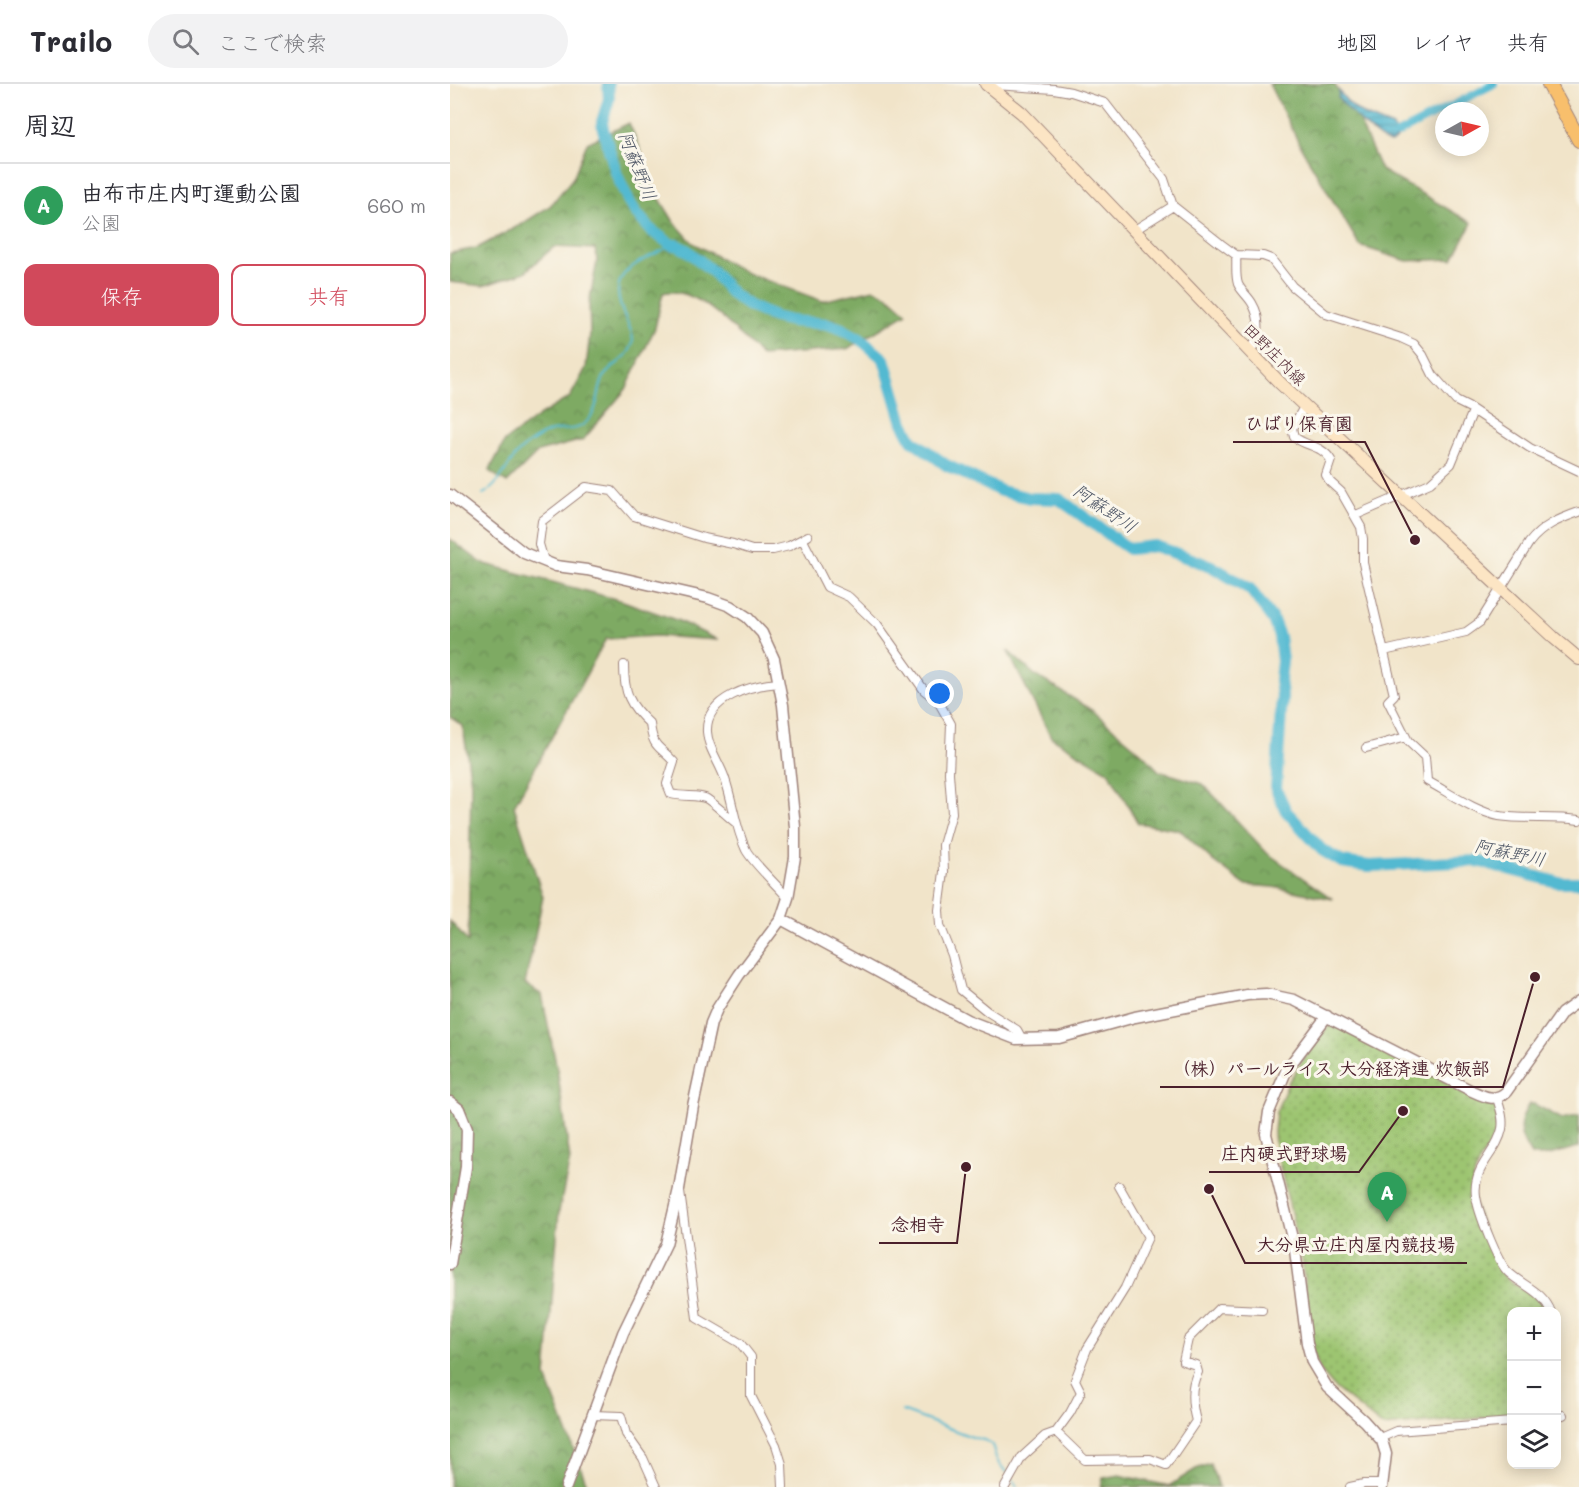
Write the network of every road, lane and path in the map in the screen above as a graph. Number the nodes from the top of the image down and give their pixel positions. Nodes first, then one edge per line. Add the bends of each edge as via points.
1 (1549, 84) edge
2 (989, 86) edge
3 (1579, 140) edge
4 (1173, 206) junction
5 (1133, 231) junction
6 (1236, 255) junction
7 (1249, 352) junction
8 (1304, 407) junction
9 (1473, 411) junction
10 (1579, 471) edge
11 (450, 495) edge
12 (1401, 496) junction
13 (1579, 512) edge
14 (1356, 515) junction
15 (544, 561) junction
16 (1502, 589) junction
17 (1384, 651) junction
18 (1579, 659) edge
19 (624, 665) dead end
20 (779, 683) junction
21 (1406, 737) junction
22 (1366, 748) dead end
23 (1579, 820) edge
24 (736, 823) junction
25 (788, 898) junction
26 (781, 919) junction
27 (1579, 1000) edge
28 (1327, 1016) junction
29 (1022, 1039) junction
30 (1497, 1098) junction
31 (450, 1102) edge
32 (1119, 1186) dead end
33 (679, 1189) junction
34 (450, 1264) edge
35 (1549, 1307) edge
36 (1262, 1310) dead end
37 (592, 1415) junction
38 (1507, 1422) edge
39 (1056, 1432) junction
40 (1380, 1438) junction
41 (1380, 1485) edge
42 (566, 1487) edge
43 (656, 1487) edge
44 (783, 1487) edge
45 (1005, 1487) edge
46 (1350, 1487) edge

1 - 3 highway
2 - 4 street via 1054,89 1105,103 1164,178
2 - 5 main road, 田野庄内線 via 1022,113
4 - 5 street
4 - 6 street
5 - 7 main road, 田野庄内線
6 - 7 street via 1239,287 1256,313 1257,342
6 - 9 street via 1271,259 1292,286 1326,314 1414,344 1444,390
7 - 8 main road, 田野庄内線
8 - 12 main road, 田野庄内線
8 - 14 street via 1292,428 1294,437 1327,454 1330,460 1326,475
9 - 10 street via 1530,448
9 - 12 street via 1451,464 1430,483
11 - 15 street via 524,553
12 - 14 street
12 - 16 main road, 田野庄内線
13 - 16 street via 1538,531
14 - 17 street
15 - 20 street via 730,606 762,633
15 - 29 street via 539,544 542,521 586,486 612,491 634,516 752,550 773,550 806,538 827,587 849,597 878,624 951,724 952,813 943,845 940,925 961,990 1017,1030
16 - 17 street via 1480,622 1467,632
16 - 18 main road, 田野庄内線
17 - 21 street via 1394,695 1388,701
19 - 24 street via 627,697 650,724 656,747 674,762 667,784 671,794 710,800
20 - 24 street via 731,695 710,715 707,732 711,749 725,778
20 - 25 street via 795,827
21 - 22 street
21 - 23 street via 1425,758 1427,781 1487,813
24 - 25 street via 746,851
25 - 26 street
26 - 29 street via 967,1020
26 - 33 street via 739,975 711,1023
27 - 30 street via 1562,1014 1506,1092
28 - 29 street via 1294,1000 1256,994 1135,1017 1059,1038
28 - 30 street via 1472,1091
28 - 40 street via 1284,1075 1268,1117 1266,1137 1295,1250 1312,1362 1327,1387
30 - 35 street via 1503,1120 1501,1131 1479,1169 1476,1200 1503,1266 1544,1298
31 - 34 street via 459,1109 467,1129 466,1167
32 - 39 street via 1148,1238 1125,1288 1087,1349 1075,1380 1081,1392
33 - 37 street via 666,1245 623,1333
33 - 44 street via 697,1318 740,1343 751,1357 751,1396 776,1445
36 - 39 street via 1219,1308 1188,1340 1183,1361 1196,1365 1198,1372 1193,1380 1196,1421 1166,1465 1150,1460 1085,1460
37 - 42 street
37 - 43 street via 621,1416 626,1434
38 - 40 street via 1396,1431
39 - 45 street via 1045,1436 1022,1457
40 - 41 street via 1386,1454
41 - 46 street

